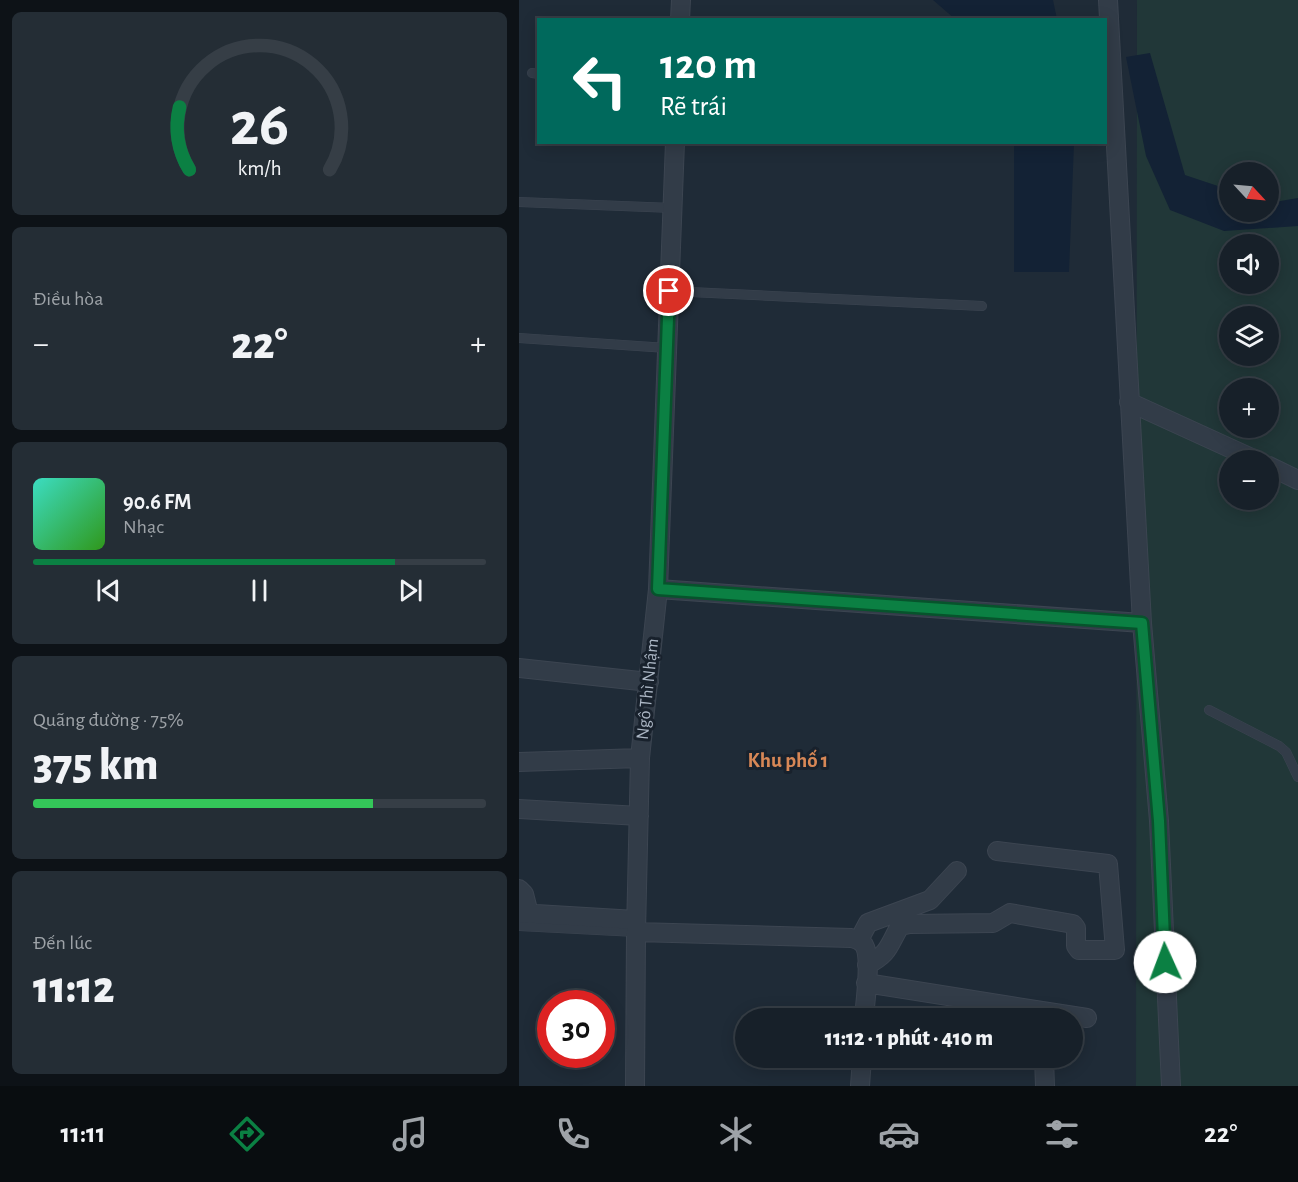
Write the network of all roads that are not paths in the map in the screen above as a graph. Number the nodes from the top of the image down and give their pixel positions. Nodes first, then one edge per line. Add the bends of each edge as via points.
1 (681, 0) edge
2 (1108, 0) edge
3 (680, 18) edge
4 (675, 144) edge
5 (519, 202) edge
6 (673, 208) junction
7 (669, 291) junction
8 (982, 306) dead end
9 (519, 338) edge
10 (667, 348) junction
11 (1129, 402) junction
12 (1234, 450) edge
13 (1279, 471) edge
14 (1298, 480) edge
15 (658, 589) junction
16 (1142, 623) junction
17 (519, 668) edge
18 (649, 682) junction
19 (1209, 710) dead end
20 (640, 758) junction
21 (519, 762) edge
22 (1298, 777) edge
23 (519, 809) edge
24 (639, 816) junction
25 (997, 851) dead end
26 (957, 871) dead end
27 (519, 889) edge
28 (522, 918) edge
29 (636, 926) junction
30 (859, 940) junction
31 (866, 974) junction
32 (864, 1008) edge
33 (1013, 1008) edge
34 (1083, 1018) edge
35 (1087, 1018) dead end
36 (861, 1068) edge
37 (1044, 1068) edge
38 (635, 1086) edge
39 (860, 1086) edge
40 (1045, 1086) edge
41 (1171, 1086) edge

1 - 3 street
2 - 11 street
4 - 6 street, Ngô Thì Nhậm
5 - 6 lane
6 - 7 street, Ngô Thì Nhậm
7 - 8 lane
7 - 10 street, Ngô Thì Nhậm
9 - 10 lane
10 - 15 street, Ngô Thì Nhậm
11 - 12 street
11 - 16 street
13 - 14 street
15 - 16 street
15 - 18 street, Ngô Thì Nhậm
16 - 41 street via 1159,821
17 - 18 street
18 - 20 street, Ngô Thì Nhậm
19 - 22 lane via 1279,746
20 - 21 street
20 - 24 street, Ngô Thì Nhậm
23 - 24 street
24 - 29 street, Ngô Thì Nhậm
25 - 31 street via 1108,864 1115,950 1079,950 1073,924 1010,913 993,923 900,926 891,948
26 - 30 street via 930,900 868,923
27 - 28 street via 524,894
28 - 29 street
29 - 30 street
29 - 38 street, Ngô Thì Nhậm
30 - 31 street via 864,945
31 - 32 street
31 - 33 street
34 - 35 street
36 - 39 street
37 - 40 street

